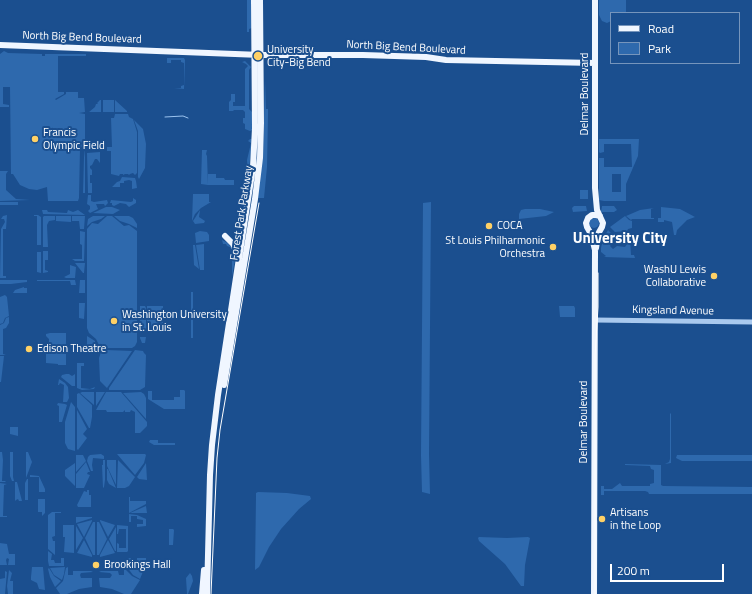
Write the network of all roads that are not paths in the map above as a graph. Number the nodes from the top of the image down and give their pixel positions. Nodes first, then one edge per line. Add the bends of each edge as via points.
1 (254, 0) edge
2 (260, 0) edge
3 (595, 0) edge
4 (3, 45) edge
5 (0, 50) edge
6 (258, 55) junction
7 (595, 63) junction
8 (595, 188) junction
9 (590, 216) junction
10 (600, 216) junction
11 (589, 230) junction
12 (600, 230) junction
13 (225, 236) dead end
14 (595, 250) junction
15 (239, 257) junction
16 (595, 320) junction
17 (752, 322) edge
18 (215, 426) junction
19 (208, 539) junction
20 (202, 594) edge
21 (207, 594) edge
22 (594, 594) edge

1 - 6 main road, Forest Park Parkway
2 - 6 main road, Forest Park Parkway
3 - 7 main road, Delmar Boulevard
4 - 5 main road
4 - 6 main road, North Big Bend Boulevard
6 - 7 main road, North Big Bend Boulevard via 363,55 446,60
6 - 15 main road, Forest Park Parkway via 254,168
6 - 18 main road, Forest Park Parkway via 261,142 258,176
7 - 8 main road, Delmar Boulevard
8 - 9 main road, Delmar Boulevard
8 - 10 main road, Delmar Boulevard
9 - 10 main road
9 - 11 main road via 586,223
10 - 12 main road via 603,223
11 - 12 main road
11 - 14 main road, Delmar Boulevard
12 - 14 main road, Delmar Boulevard
13 - 15 main road via 233,244
14 - 16 main road, Delmar Boulevard
15 - 18 main road, Forest Park Parkway
16 - 17 street, Kingsland Avenue
16 - 22 main road, Delmar Boulevard
18 - 19 main road, Forest Park Parkway
19 - 20 main road, Forest Park Parkway
19 - 21 main road, Forest Park Parkway

